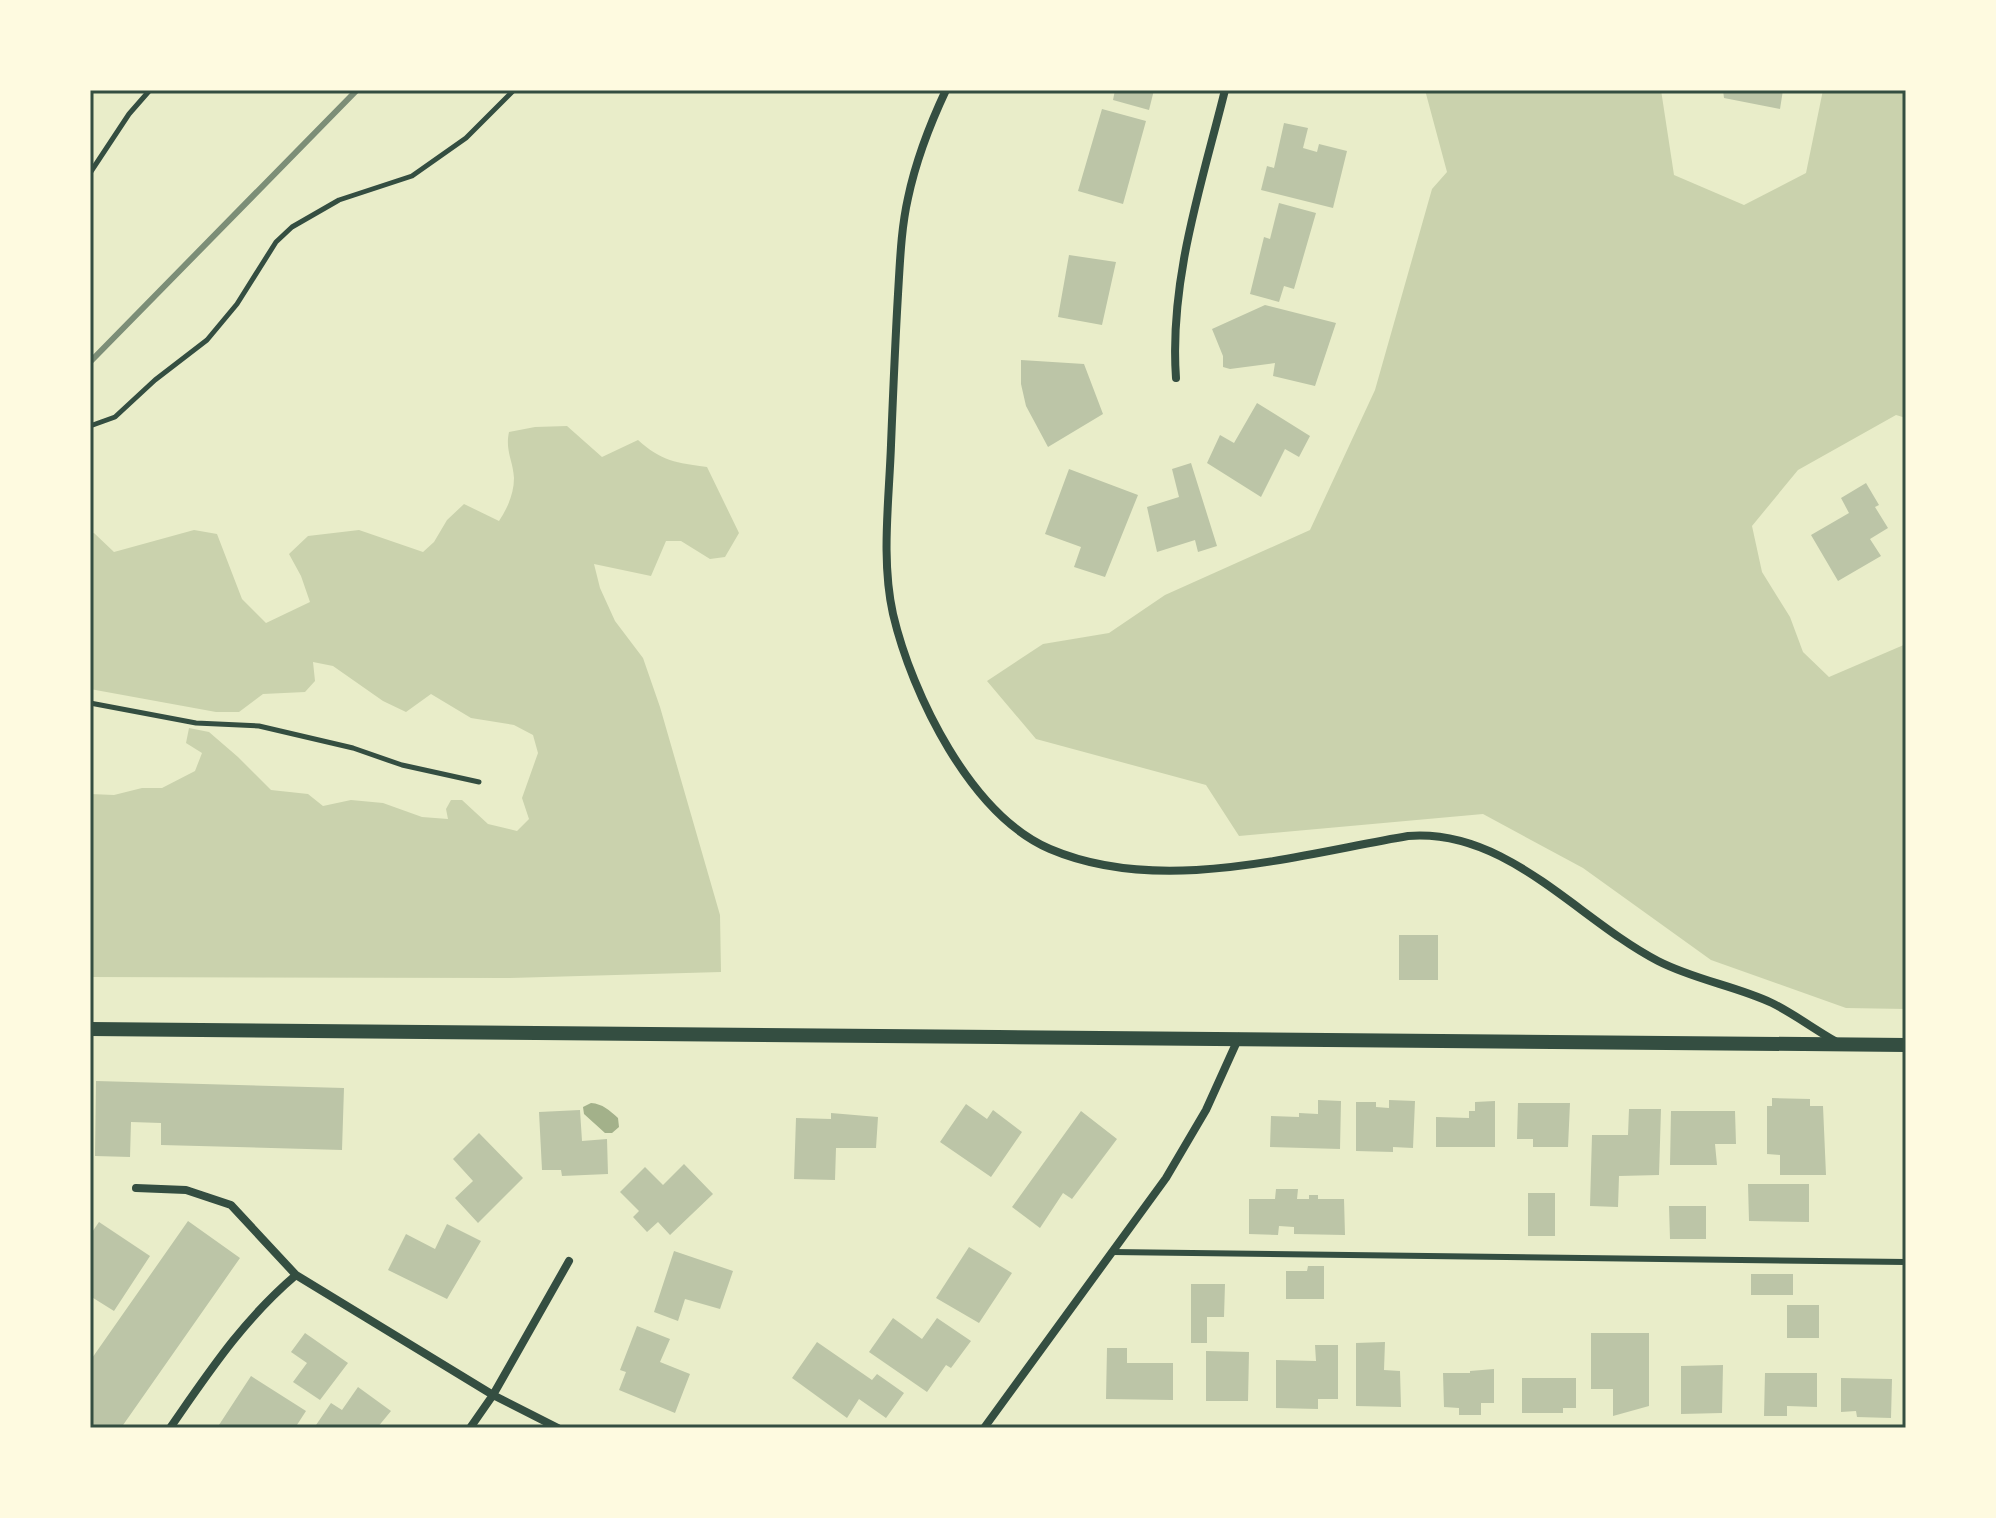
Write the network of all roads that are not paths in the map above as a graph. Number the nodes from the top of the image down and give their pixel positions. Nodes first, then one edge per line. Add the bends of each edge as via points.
1 (946, 90) edge
2 (1225, 90) edge
3 (1176, 378) dead end
4 (90, 1029) edge
5 (1239, 1037) junction
6 (1839, 1044) junction
7 (1906, 1045) edge
8 (136, 1188) dead end
9 (1112, 1252) junction
10 (569, 1261) dead end
11 (1906, 1262) edge
12 (296, 1275) junction
13 (493, 1395) junction
14 (170, 1428) edge
15 (470, 1428) edge
16 (558, 1428) edge
17 (984, 1428) edge

1 - 6 street via 923,144 904,221 888,580 901,644 917,685 948,745 988,803 1051,850 1141,869 1238,866 1408,836 1453,839 1520,865 1599,925 1662,963 1772,1003
2 - 3 street via 1185,253
4 - 5 street
5 - 6 street
5 - 9 street via 1187,1144
6 - 7 street
8 - 12 street via 186,1190 231,1205
9 - 11 lane
9 - 17 street
10 - 13 street
12 - 13 street
12 - 14 street via 239,1329
13 - 15 street
13 - 16 street

